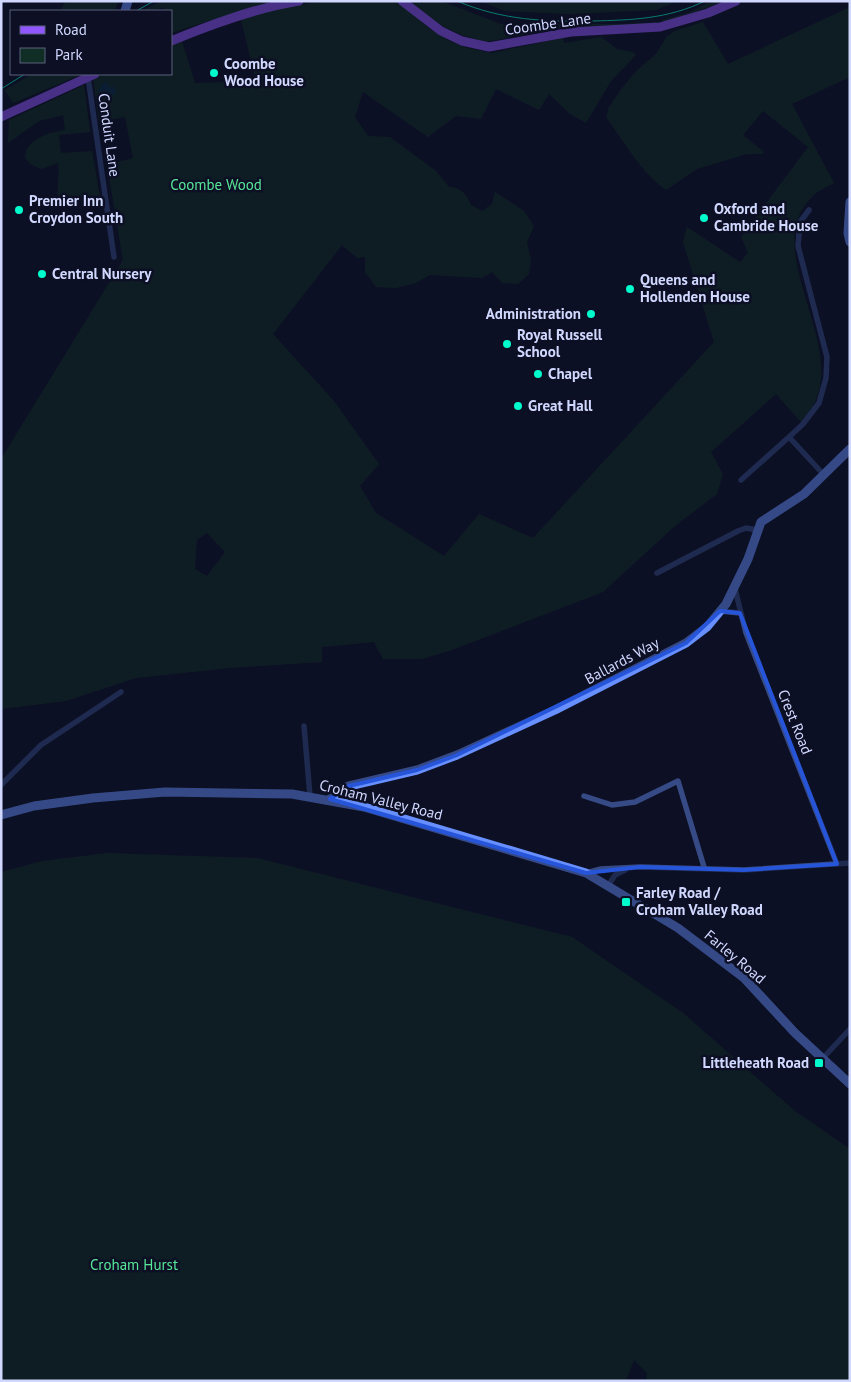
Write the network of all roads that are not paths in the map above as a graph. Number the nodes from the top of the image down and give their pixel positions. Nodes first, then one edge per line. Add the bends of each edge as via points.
1 (299, 1) edge
2 (402, 1) edge
3 (736, 1) edge
4 (172, 41) edge
5 (91, 75) edge
6 (1, 117) edge
7 (850, 202) edge
8 (809, 210) dead end
9 (850, 242) edge
10 (114, 257) dead end
11 (790, 437) junction
12 (850, 449) edge
13 (824, 475) junction
14 (741, 480) dead end
15 (757, 530) junction
16 (657, 573) dead end
17 (735, 589) junction
18 (720, 611) junction
19 (740, 613) junction
20 (121, 692) dead end
21 (304, 726) dead end
22 (1, 785) edge
23 (310, 796) junction
24 (584, 796) dead end
25 (330, 799) junction
26 (1, 815) edge
27 (850, 863) edge
28 (837, 864) junction
29 (704, 867) junction
30 (630, 868) junction
31 (586, 873) junction
32 (608, 886) junction
33 (850, 1029) edge
34 (823, 1058) junction
35 (850, 1084) edge

1 - 4 main road via 207,26
2 - 3 main road, Coombe Lane via 441,31 462,41 489,47 571,32 660,27
5 - 6 main road
5 - 10 street, Conduit Lane
7 - 9 street
8 - 11 street via 800,222 798,246 827,357 826,378 819,403
11 - 13 street
11 - 14 street
12 - 13 street, Ballards Way
13 - 15 street, Ballards Way via 804,494 761,522
15 - 16 street via 746,528 738,531
15 - 17 street, Ballards Way
17 - 18 street, Ballards Way
17 - 19 street, Crest Road
18 - 19 street
18 - 25 street, Ballards Way via 707,627 686,642 555,710 458,755 417,770 348,786
19 - 28 street, Crest Road
20 - 22 street via 41,745
21 - 23 street
23 - 25 street, Croham Valley Road
23 - 26 street, Croham Valley Road via 165,792 42,805
24 - 29 street via 612,805 635,802 678,781
25 - 31 street, Croham Valley Road
27 - 28 street, Croham Valley Road
28 - 29 street, Croham Valley Road via 744,870
29 - 30 street, Croham Valley Road
30 - 31 street, Croham Valley Road
30 - 32 street via 618,873
31 - 32 street, Farley Road
32 - 34 street, Farley Road via 678,928 744,978
33 - 34 street
34 - 35 street, Farley Road

